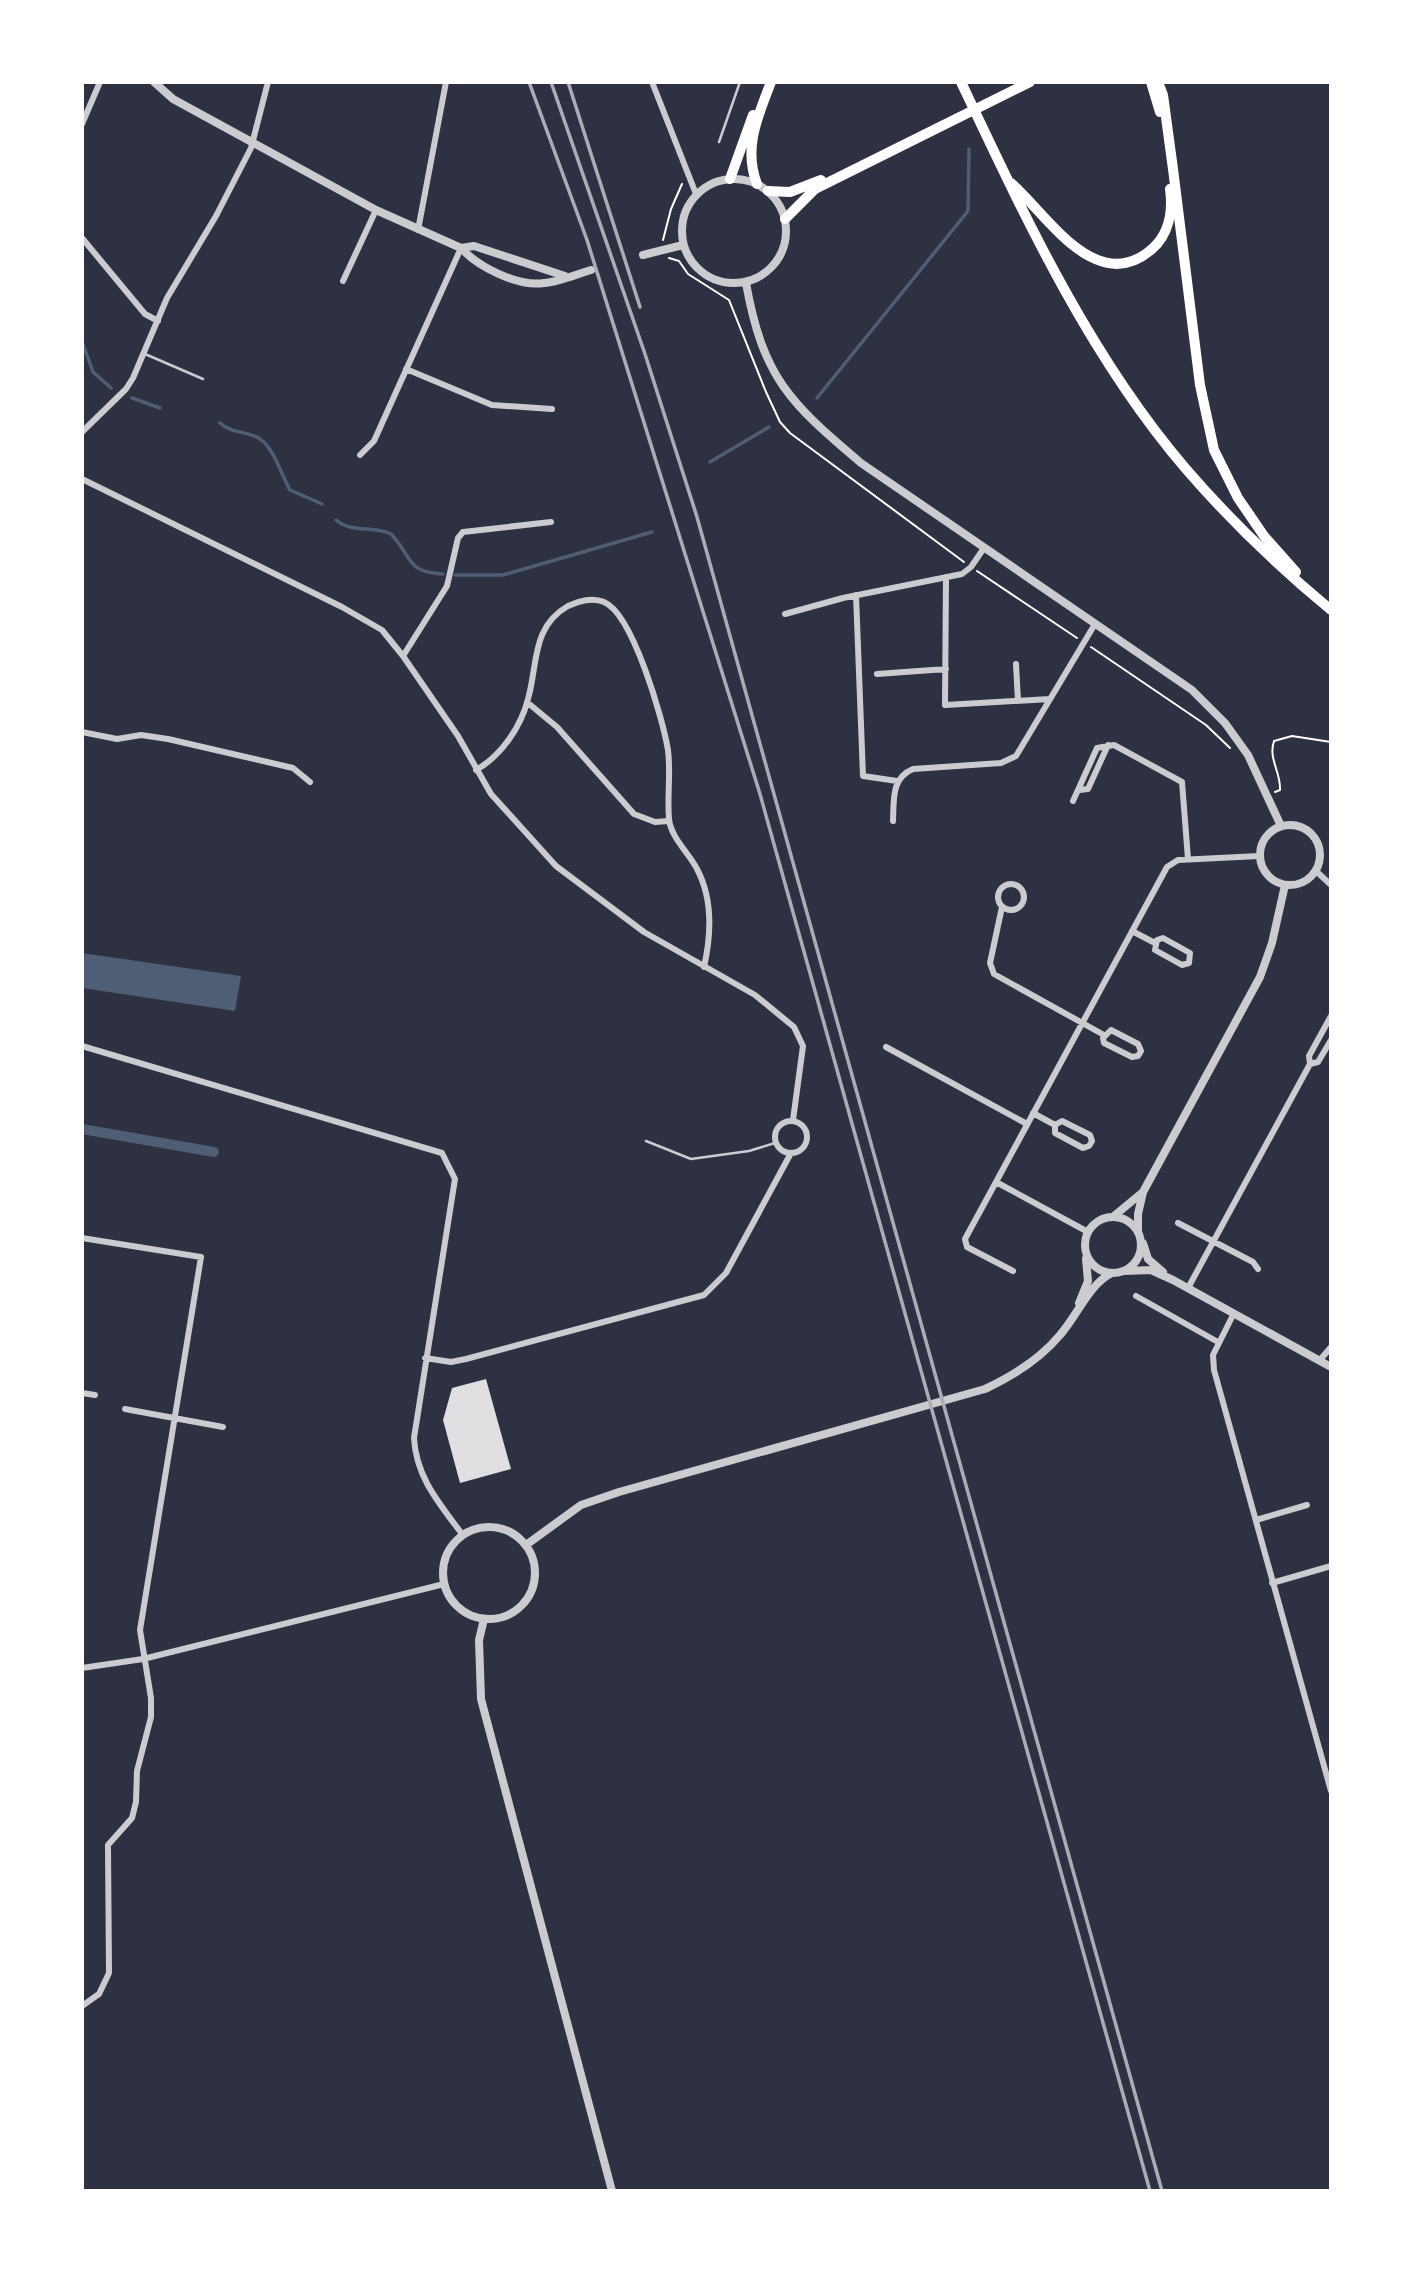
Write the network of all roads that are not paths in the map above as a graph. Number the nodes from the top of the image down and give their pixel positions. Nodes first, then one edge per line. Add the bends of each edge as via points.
1 (100, 82) edge
2 (154, 82) edge
3 (268, 82) edge
4 (446, 82) edge
5 (652, 82) edge
6 (740, 82) edge
7 (765, 82) edge
8 (771, 82) edge
9 (1019, 82) edge
10 (1030, 82) edge
11 (1151, 82) edge
12 (1158, 82) edge
13 (963, 85) edge
14 (82, 124) edge
15 (252, 142) junction
16 (719, 142) dead end
17 (1006, 178) junction
18 (730, 179) junction
19 (757, 184) junction
20 (768, 191) junction
21 (696, 194) junction
22 (376, 210) junction
23 (785, 219) junction
24 (418, 230) junction
25 (82, 238) edge
26 (683, 245) junction
27 (461, 248) junction
28 (643, 255) dead end
29 (591, 270) dead end
30 (565, 276) junction
31 (343, 281) dead end
32 (746, 283) junction
33 (158, 321) junction
34 (145, 354) junction
35 (406, 369) junction
36 (203, 379) dead end
37 (552, 409) dead end
38 (82, 432) edge
39 (360, 455) dead end
40 (82, 479) edge
41 (551, 522) dead end
42 (984, 548) junction
43 (946, 577) junction
44 (856, 595) junction
45 (1327, 607) edge
46 (785, 614) dead end
47 (1095, 624) junction
48 (403, 656) junction
49 (1016, 664) dead end
50 (946, 669) junction
51 (877, 674) dead end
52 (1050, 699) junction
53 (1018, 701) junction
54 (528, 702) junction
55 (82, 732) edge
56 (1108, 745) junction
57 (476, 770) junction
58 (897, 781) junction
59 (310, 782) dead end
60 (1079, 790) junction
61 (1073, 801) dead end
62 (669, 821) junction
63 (893, 821) dead end
64 (1281, 826) junction
65 (1259, 856) junction
66 (1188, 859) junction
67 (1316, 871) junction
68 (1285, 885) junction
69 (1331, 885) edge
70 (1002, 907) junction
71 (1132, 931) junction
72 (1155, 943) junction
73 (704, 968) junction
74 (1331, 1016) edge
75 (1083, 1023) junction
76 (1104, 1035) junction
77 (1331, 1040) edge
78 (82, 1046) edge
79 (886, 1047) dead end
80 (1310, 1064) junction
81 (1033, 1113) junction
82 (793, 1121) junction
83 (1027, 1124) junction
84 (1055, 1125) junction
85 (646, 1141) dead end
86 (775, 1143) junction
87 (791, 1153) junction
88 (996, 1182) junction
89 (1143, 1192) junction
90 (1114, 1216) junction
91 (1178, 1223) dead end
92 (1088, 1232) junction
93 (1140, 1235) junction
94 (82, 1238) edge
95 (1213, 1241) junction
96 (1085, 1248) junction
97 (1258, 1269) dead end
98 (1013, 1271) dead end
99 (1124, 1271) junction
100 (1112, 1273) junction
101 (1173, 1280) junction
102 (1188, 1288) junction
103 (1136, 1296) dead end
104 (1234, 1313) junction
105 (1060, 1336) junction
106 (1218, 1342) junction
107 (1331, 1347) edge
108 (425, 1358) junction
109 (1320, 1360) junction
110 (1331, 1367) edge
111 (82, 1393) edge
112 (95, 1395) dead end
113 (125, 1409) dead end
114 (175, 1418) junction
115 (223, 1427) dead end
116 (1307, 1505) dead end
117 (1256, 1520) junction
118 (462, 1534) junction
119 (526, 1545) junction
120 (1331, 1566) edge
121 (1272, 1583) junction
122 (444, 1584) junction
123 (484, 1619) junction
124 (143, 1659) junction
125 (82, 1668) edge
126 (1331, 1791) edge
127 (82, 2006) edge
128 (612, 2191) edge

1 - 14 street
2 - 15 street via 173,99
3 - 15 street
4 - 24 street
5 - 21 street
6 - 16 lane
7 - 18 main road
8 - 19 main road via 749,153
9 - 20 main road via 810,185 790,192
10 - 23 main road via 814,189
11 - 17 main road via 1160,109 1170,217 1163,236 1138,258 1116,263 1081,251
12 - 45 main road via 1200,385 1214,450 1225,476 1264,536
13 - 17 main road
15 - 22 street
15 - 33 street
17 - 45 main road via 1092,334 1185,468 1249,536
18 - 19 street
18 - 21 street
19 - 20 street
20 - 23 street
21 - 26 street via 683,218
22 - 24 street
22 - 31 street
23 - 32 street via 783,252 774,266
24 - 27 street
25 - 33 street via 145,314
26 - 28 street
26 - 32 street via 694,266 714,280
27 - 30 street via 474,246
27 - 30 street via 471,259 517,280 545,284
27 - 35 street
29 - 30 street
32 - 42 street via 765,356 782,387 810,421 861,463
33 - 34 street
34 - 36 lane
34 - 38 street via 126,389
35 - 37 street via 492,405
35 - 39 street via 374,442
40 - 48 street via 372,622
41 - 48 street via 463,532 457,538 447,586
42 - 43 street via 962,574
42 - 47 street
43 - 44 street
43 - 50 street
44 - 46 street
44 - 58 street via 863,776
47 - 52 street
47 - 64 street via 1192,690 1225,723 1248,755
48 - 57 street via 454,729
49 - 53 street
50 - 51 street
50 - 53 street via 945,705
52 - 53 street
52 - 58 street via 1016,756 1001,763 913,769
54 - 57 street via 512,735 490,762
54 - 62 street via 557,727 634,814 655,822
54 - 62 street via 538,641 555,615 585,600 604,602 618,614 636,646 654,695 668,750
55 - 59 street via 117,739 141,735 168,739 293,768
56 - 60 street via 1087,789
56 - 60 street via 1097,748
56 - 66 street via 1182,782
57 - 73 street via 506,814 556,866 644,932
58 - 63 street
60 - 61 street
62 - 73 street via 698,871 708,906 710,941
64 - 65 street via 1265,837
64 - 67 street via 1298,826 1313,834 1321,856
65 - 66 street
65 - 68 street via 1270,878
66 - 71 street via 1167,867
67 - 68 street via 1299,884
67 - 69 street
68 - 89 street via 1260,977
70 - 70 street via 1013,910 1020,906 1020,888 1012,884 1000,890
70 - 75 street via 990,963 994,974
71 - 72 street
71 - 75 street
72 - 72 street via 1156,951 1182,965 1191,958 1188,951 1163,938
73 - 82 street via 774,1008 799,1033 803,1046
74 - 80 street via 1309,1056
75 - 76 street
75 - 81 street
76 - 76 street via 1104,1043 1132,1058 1138,1056 1139,1044 1111,1030
77 - 80 street via 1318,1062
78 - 108 street via 442,1153 455,1179
79 - 83 street
80 - 95 street
81 - 83 street
81 - 84 street
82 - 86 street via 777,1127
82 - 87 street via 805,1128 807,1138 804,1147
83 - 88 street
84 - 84 street via 1055,1133 1083,1148 1092,1141 1090,1135 1065,1122
85 - 86 lane via 691,1159
86 - 87 street via 781,1151
87 - 108 street via 726,1273 704,1295 466,1359
88 - 92 street
88 - 98 street via 965,1239 967,1247
89 - 90 street
89 - 93 street
90 - 92 street via 1099,1220
90 - 93 street via 1128,1221
91 - 95 street
92 - 96 street
93 - 99 street via 1140,1254
93 - 101 street via 1148,1258
94 - 114 street via 201,1257
95 - 97 street
95 - 102 street
96 - 100 street via 1097,1268
96 - 105 street via 1088,1281
99 - 100 street
99 - 101 street via 1151,1270
100 - 105 street via 1099,1281
101 - 102 street
102 - 104 street
103 - 106 street
104 - 106 street
104 - 109 street
105 - 119 street via 1023,1369 985,1389 619,1492 581,1505
106 - 117 street via 1214,1370
107 - 109 street
108 - 118 street via 414,1448 427,1486
109 - 110 street
111 - 112 street
113 - 114 street
114 - 115 street
114 - 124 street via 140,1630
116 - 117 street
117 - 121 street
118 - 119 street via 488,1526 502,1528
118 - 122 street via 444,1558
119 - 123 street via 536,1573 529,1595 514,1612
120 - 121 street
121 - 126 street
122 - 123 street via 459,1608
122 - 124 street
123 - 128 street via 479,1640 481,1699
124 - 125 street
124 - 127 street via 151,1717 137,1771 136,1802 132,1818 108,1845 109,1973 99,1994

